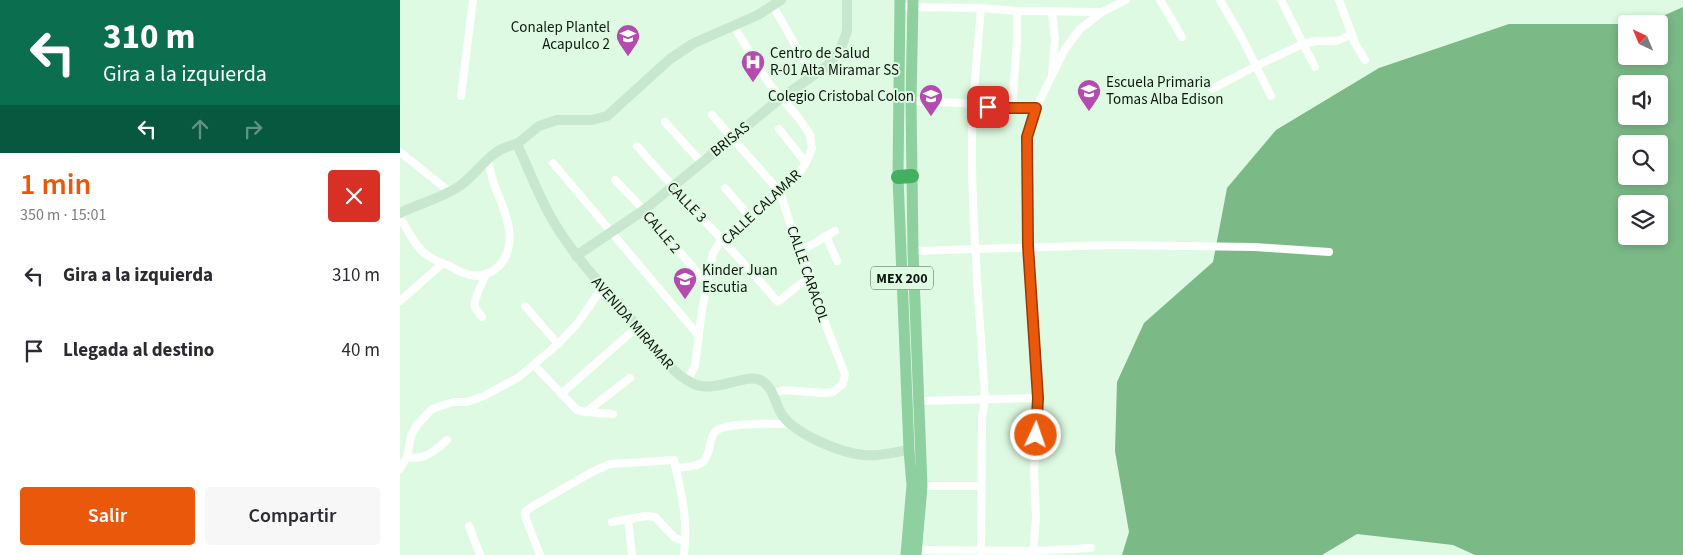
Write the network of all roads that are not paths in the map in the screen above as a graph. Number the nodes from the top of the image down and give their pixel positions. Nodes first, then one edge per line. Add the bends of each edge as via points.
1 (473, 0) edge
2 (847, 0) edge
3 (1124, 0) edge
4 (1160, 0) edge
5 (1220, 0) edge
6 (1282, 0) edge
7 (1339, 0) edge
8 (777, 3) edge
9 (900, 4) edge
10 (913, 4) edge
11 (981, 8) junction
12 (1017, 11) junction
13 (1052, 12) junction
14 (1102, 12) junction
15 (733, 25) junction
16 (1352, 34) junction
17 (1182, 37) dead end
18 (1303, 44) junction
19 (1365, 60) dead end
20 (1256, 66) junction
21 (1315, 67) dead end
22 (813, 76) junction
23 (1052, 78) junction
24 (1212, 89) dead end
25 (461, 96) dead end
26 (1271, 96) dead end
27 (781, 98) junction
28 (911, 101) junction
29 (974, 105) junction
30 (1012, 108) junction
31 (1036, 108) junction
32 (712, 115) dead end
33 (665, 122) dead end
34 (779, 129) dead end
35 (731, 139) junction
36 (517, 144) junction
37 (636, 146) dead end
38 (400, 152) edge
39 (488, 158) junction
40 (553, 163) dead end
41 (702, 163) junction
42 (806, 163) junction
43 (912, 176) junction
44 (898, 177) junction
45 (615, 180) dead end
46 (672, 187) junction
47 (724, 188) dead end
48 (450, 192) junction
49 (780, 192) junction
50 (644, 210) junction
51 (400, 212) edge
52 (400, 217) edge
53 (750, 217) junction
54 (835, 231) dead end
55 (611, 232) junction
56 (826, 236) junction
57 (722, 239) junction
58 (1028, 246) junction
59 (975, 248) junction
60 (801, 251) junction
61 (913, 251) junction
62 (1329, 252) dead end
63 (576, 256) junction
64 (837, 261) dead end
65 (443, 263) junction
66 (811, 275) junction
67 (485, 276) junction
68 (708, 285) junction
69 (602, 288) junction
70 (400, 301) edge
71 (525, 306) dead end
72 (482, 317) dead end
73 (638, 327) junction
74 (699, 336) junction
75 (558, 344) junction
76 (534, 365) junction
77 (630, 378) dead end
78 (687, 380) junction
79 (773, 392) junction
80 (561, 394) junction
81 (985, 398) junction
82 (1038, 398) junction
83 (919, 401) junction
84 (586, 412) junction
85 (613, 414) dead end
86 (789, 424) junction
87 (447, 440) dead end
88 (909, 450) junction
89 (407, 457) junction
90 (676, 468) junction
91 (400, 469) edge
92 (922, 486) junction
93 (981, 486) junction
94 (628, 519) junction
95 (612, 522) dead end
96 (469, 526) dead end
97 (685, 541) junction
98 (1091, 548) dead end
99 (917, 553) edge
100 (981, 553) edge
101 (1033, 553) edge
102 (480, 555) edge
103 (540, 555) edge
104 (632, 555) edge
105 (684, 555) edge
106 (906, 555) edge

1 - 25 street
2 - 22 street, BRISAS via 847,31 841,48 827,66
3 - 14 street
4 - 17 street
5 - 20 street
6 - 18 street
7 - 16 street
8 - 15 street
8 - 22 street
9 - 10 street
9 - 44 main road, MEX 200
10 - 11 street
10 - 28 main road, MEX 200
11 - 12 street
11 - 29 street
12 - 13 street
12 - 30 street
13 - 14 street
13 - 23 street via 1055,39
14 - 23 street via 1080,29 1065,49
15 - 27 street, CALLE CALAMAR
15 - 36 street via 694,43 670,59 608,116 592,120 557,120 539,126
16 - 18 street via 1337,41
16 - 19 street
18 - 20 street
18 - 21 street
20 - 24 street
20 - 26 street
22 - 27 street, BRISAS
23 - 31 street
27 - 35 street, BRISAS
27 - 42 street, CALLE CALAMAR via 810,135 812,148
28 - 29 street
28 - 43 main road, MEX 200
29 - 30 street
29 - 59 street
30 - 31 street
31 - 58 street via 1027,137
32 - 35 street, CALLE CARACOL
33 - 41 street
34 - 42 street
35 - 41 street, BRISAS
35 - 49 street, CALLE CARACOL
36 - 39 street via 500,149
36 - 63 street, AVENIDA MIRAMAR via 557,227
37 - 46 street, CALLE 3
38 - 48 street
39 - 48 street
39 - 67 street via 507,220 509,238 504,261
40 - 55 street
41 - 46 street, BRISAS
42 - 49 street, CALLE CALAMAR
43 - 44 highway
43 - 61 main road, MEX 200
44 - 88 main road, MEX 200
45 - 50 street, CALLE 2
46 - 50 street, BRISAS
46 - 57 street, CALLE 3
47 - 53 street
48 - 51 street
49 - 53 street, CALLE CALAMAR
49 - 60 street, CALLE CARACOL
50 - 55 street, BRISAS
50 - 68 street, CALLE 2
52 - 65 street via 411,238 425,253
53 - 57 street, CALLE CALAMAR
54 - 56 street
55 - 63 street, BRISAS
55 - 74 street
56 - 60 street
56 - 64 street
57 - 66 street, CALLE 3 via 778,302
57 - 68 street, CALLE CALAMAR via 714,253
58 - 59 street
58 - 62 street via 1226,247
58 - 82 street
59 - 61 street
59 - 81 street
60 - 66 street, CALLE CARACOL
61 - 83 main road, MEX 200
63 - 69 street, AVENIDA MIRAMAR
65 - 67 street via 468,274
65 - 70 street
66 - 79 street, CALLE CARACOL via 844,374 842,384 833,392
67 - 72 street via 475,298 475,307
68 - 74 street, CALLE CALAMAR
69 - 73 street, AVENIDA MIRAMAR
69 - 75 street via 577,324
71 - 75 street
73 - 78 street, AVENIDA MIRAMAR via 661,356
73 - 80 street
74 - 78 street, CALLE CALAMAR via 695,366
75 - 76 street
76 - 80 street
76 - 89 street via 484,396 432,409 411,436
77 - 84 street
78 - 79 street, AVENIDA MIRAMAR via 703,387 753,379 762,381
79 - 86 street
80 - 84 street via 577,410
81 - 82 street
81 - 83 street
81 - 93 street
82 - 101 street
83 - 92 main road, MEX 200
84 - 85 street
86 - 88 street via 808,436 853,453 876,455
86 - 90 street via 722,428 715,431 705,461
87 - 89 street via 426,457
88 - 106 main road, MEX 200 via 912,485
89 - 91 street
90 - 97 street via 685,510
90 - 103 street via 674,460 610,464 533,506 526,512 526,519
92 - 93 street
92 - 99 main road, MEX 200
93 - 100 street
94 - 95 street
94 - 97 street via 655,517 675,538
94 - 104 street
96 - 102 street
97 - 105 street
98 - 101 street
99 - 100 street
100 - 101 street

